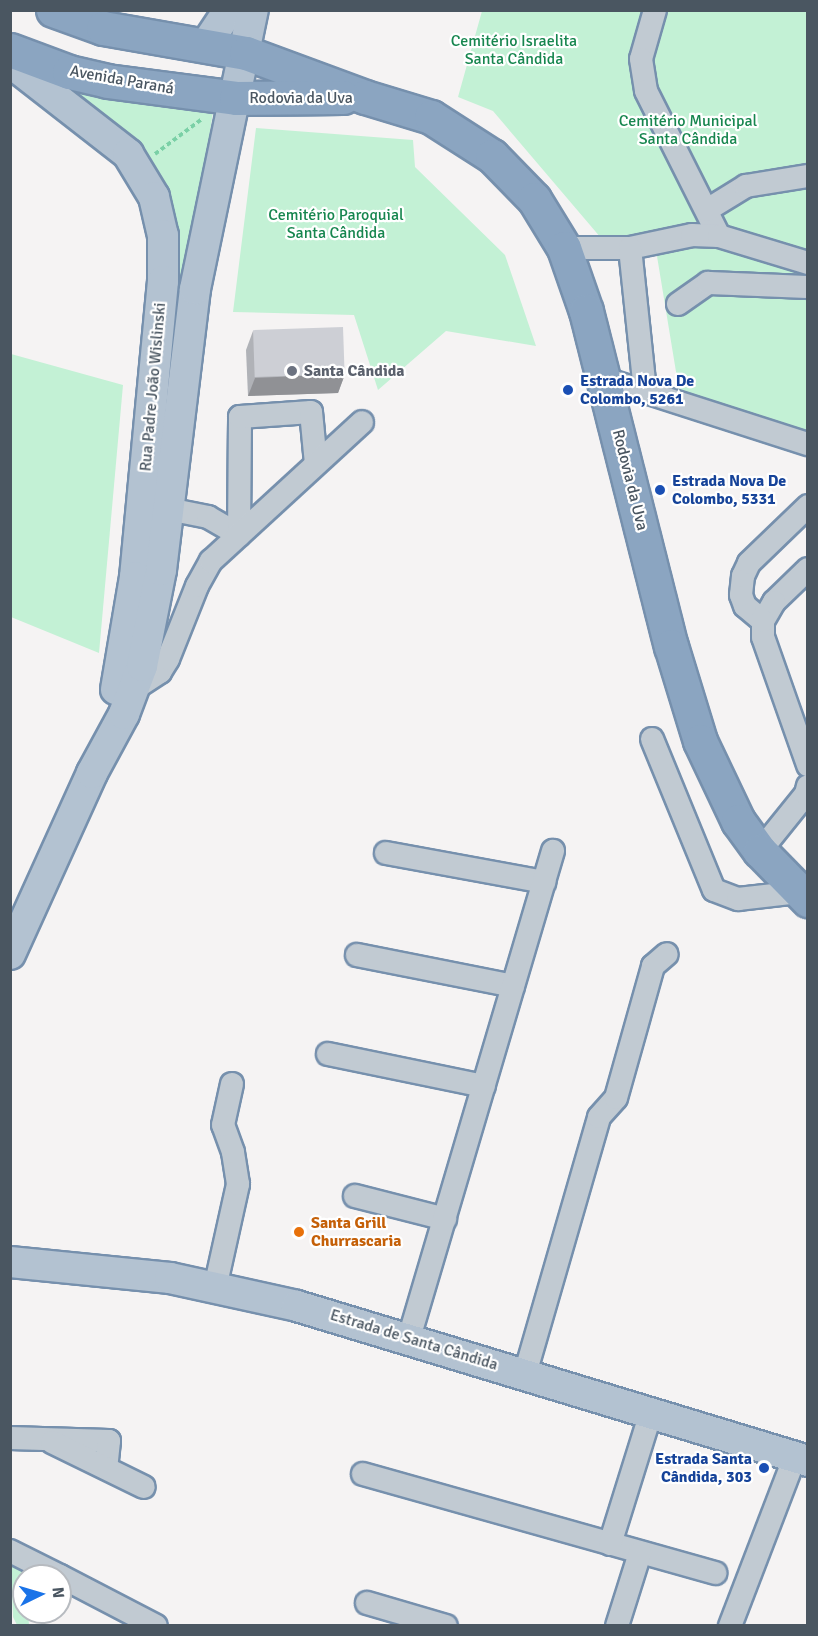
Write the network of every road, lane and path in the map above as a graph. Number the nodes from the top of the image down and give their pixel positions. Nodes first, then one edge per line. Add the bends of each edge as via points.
1 (53, 10) edge
2 (229, 10) edge
3 (253, 10) edge
4 (656, 10) edge
5 (205, 46) junction
6 (10, 50) edge
7 (246, 53) junction
8 (10, 62) edge
9 (365, 97) junction
10 (236, 98) junction
11 (204, 118) dead end
12 (138, 166) junction
13 (807, 176) edge
14 (707, 210) junction
15 (718, 236) junction
16 (564, 248) junction
17 (630, 248) junction
18 (805, 260) edge
19 (807, 287) edge
20 (678, 304) dead end
21 (605, 379) junction
22 (153, 390) junction
23 (645, 390) junction
24 (362, 422) dead end
25 (807, 444) edge
26 (316, 464) junction
27 (240, 488) junction
28 (807, 506) edge
29 (168, 509) junction
30 (208, 517) junction
31 (239, 535) junction
32 (807, 569) edge
33 (763, 621) junction
34 (134, 689) junction
35 (652, 739) dead end
36 (807, 765) edge
37 (92, 773) junction
38 (807, 786) edge
39 (554, 851) dead end
40 (760, 851) junction
41 (386, 853) dead end
42 (544, 882) junction
43 (803, 896) edge
44 (10, 954) edge
45 (667, 954) dead end
46 (357, 955) dead end
47 (513, 986) junction
48 (328, 1054) dead end
49 (232, 1084) dead end
50 (484, 1086) junction
51 (355, 1196) dead end
52 (445, 1219) junction
53 (10, 1262) edge
54 (215, 1288) junction
55 (409, 1338) junction
56 (525, 1374) junction
57 (651, 1412) junction
58 (10, 1438) edge
59 (801, 1459) edge
60 (363, 1474) dead end
61 (144, 1487) dead end
62 (610, 1544) junction
63 (10, 1551) edge
64 (640, 1553) junction
65 (36, 1564) edge
66 (716, 1573) dead end
67 (72, 1582) edge
68 (367, 1603) dead end
69 (156, 1626) edge
70 (446, 1626) edge
71 (617, 1626) edge
72 (730, 1626) edge

1 - 5 highway via 103,28
2 - 5 main road
3 - 7 main road, Rua Padre João Wislinski
4 - 14 street via 641,59 646,91
5 - 7 highway
6 - 10 highway, Avenida Paraná via 107,81
7 - 9 highway, Rodovia da Uva
7 - 10 main road, Rua Padre João Wislinski
8 - 12 main road, Rua Padre João Wislinski via 104,131
9 - 10 highway, Rodovia da Uva
9 - 16 highway, Rodovia da Uva via 431,117 464,134 516,179
10 - 29 main road, Rua Padre João Wislinski via 192,307
11 - 12 path
12 - 22 main road, Rua Padre João Wislinski via 154,197 163,235
13 - 14 street via 746,186
14 - 15 street
15 - 17 street via 692,235
15 - 18 street
16 - 17 street
16 - 21 highway, Rodovia da Uva
17 - 23 street
19 - 20 street via 708,283
21 - 23 street
21 - 40 highway, Rodovia da Uva via 671,646 700,741 738,821
22 - 29 main road via 152,479 156,497
22 - 37 main road, Rua Padre João Wislinski via 131,611 120,671
23 - 25 street
24 - 26 street
26 - 27 street via 311,412 240,417
26 - 31 street
27 - 30 street via 230,502
27 - 31 street
28 - 33 street via 749,563 743,576 741,595 745,606
29 - 30 street
29 - 34 main road, Rua Padre João Wislinski via 154,611
30 - 31 street
31 - 34 street via 203,573 160,672
32 - 33 street via 774,602
33 - 36 street via 763,637
34 - 37 main road, Rua Padre João Wislinski
35 - 43 street via 714,890 738,899
37 - 44 main road, Rua Padre João Wislinski
38 - 40 street via 806,794
39 - 42 street
40 - 43 highway, Rodovia da Uva
41 - 42 street
42 - 47 street
45 - 56 street via 653,966 616,1098 599,1117
46 - 47 street
47 - 50 street
48 - 50 street
49 - 54 street via 223,1125 233,1152 237,1184
50 - 52 street
51 - 52 street
52 - 55 street
53 - 54 main road, Estrada de Santa Cândida via 136,1273
54 - 55 main road, Estrada de Santa Cândida
55 - 56 main road, Estrada de Santa Cândida
56 - 57 main road, Estrada de Santa Cândida
57 - 59 main road, Estrada de Santa Cândida
57 - 62 street
58 - 61 street via 109,1441 106,1468
59 - 72 street
60 - 62 street
62 - 64 street
63 - 65 street
64 - 66 street
64 - 71 street
67 - 69 street
68 - 70 street

